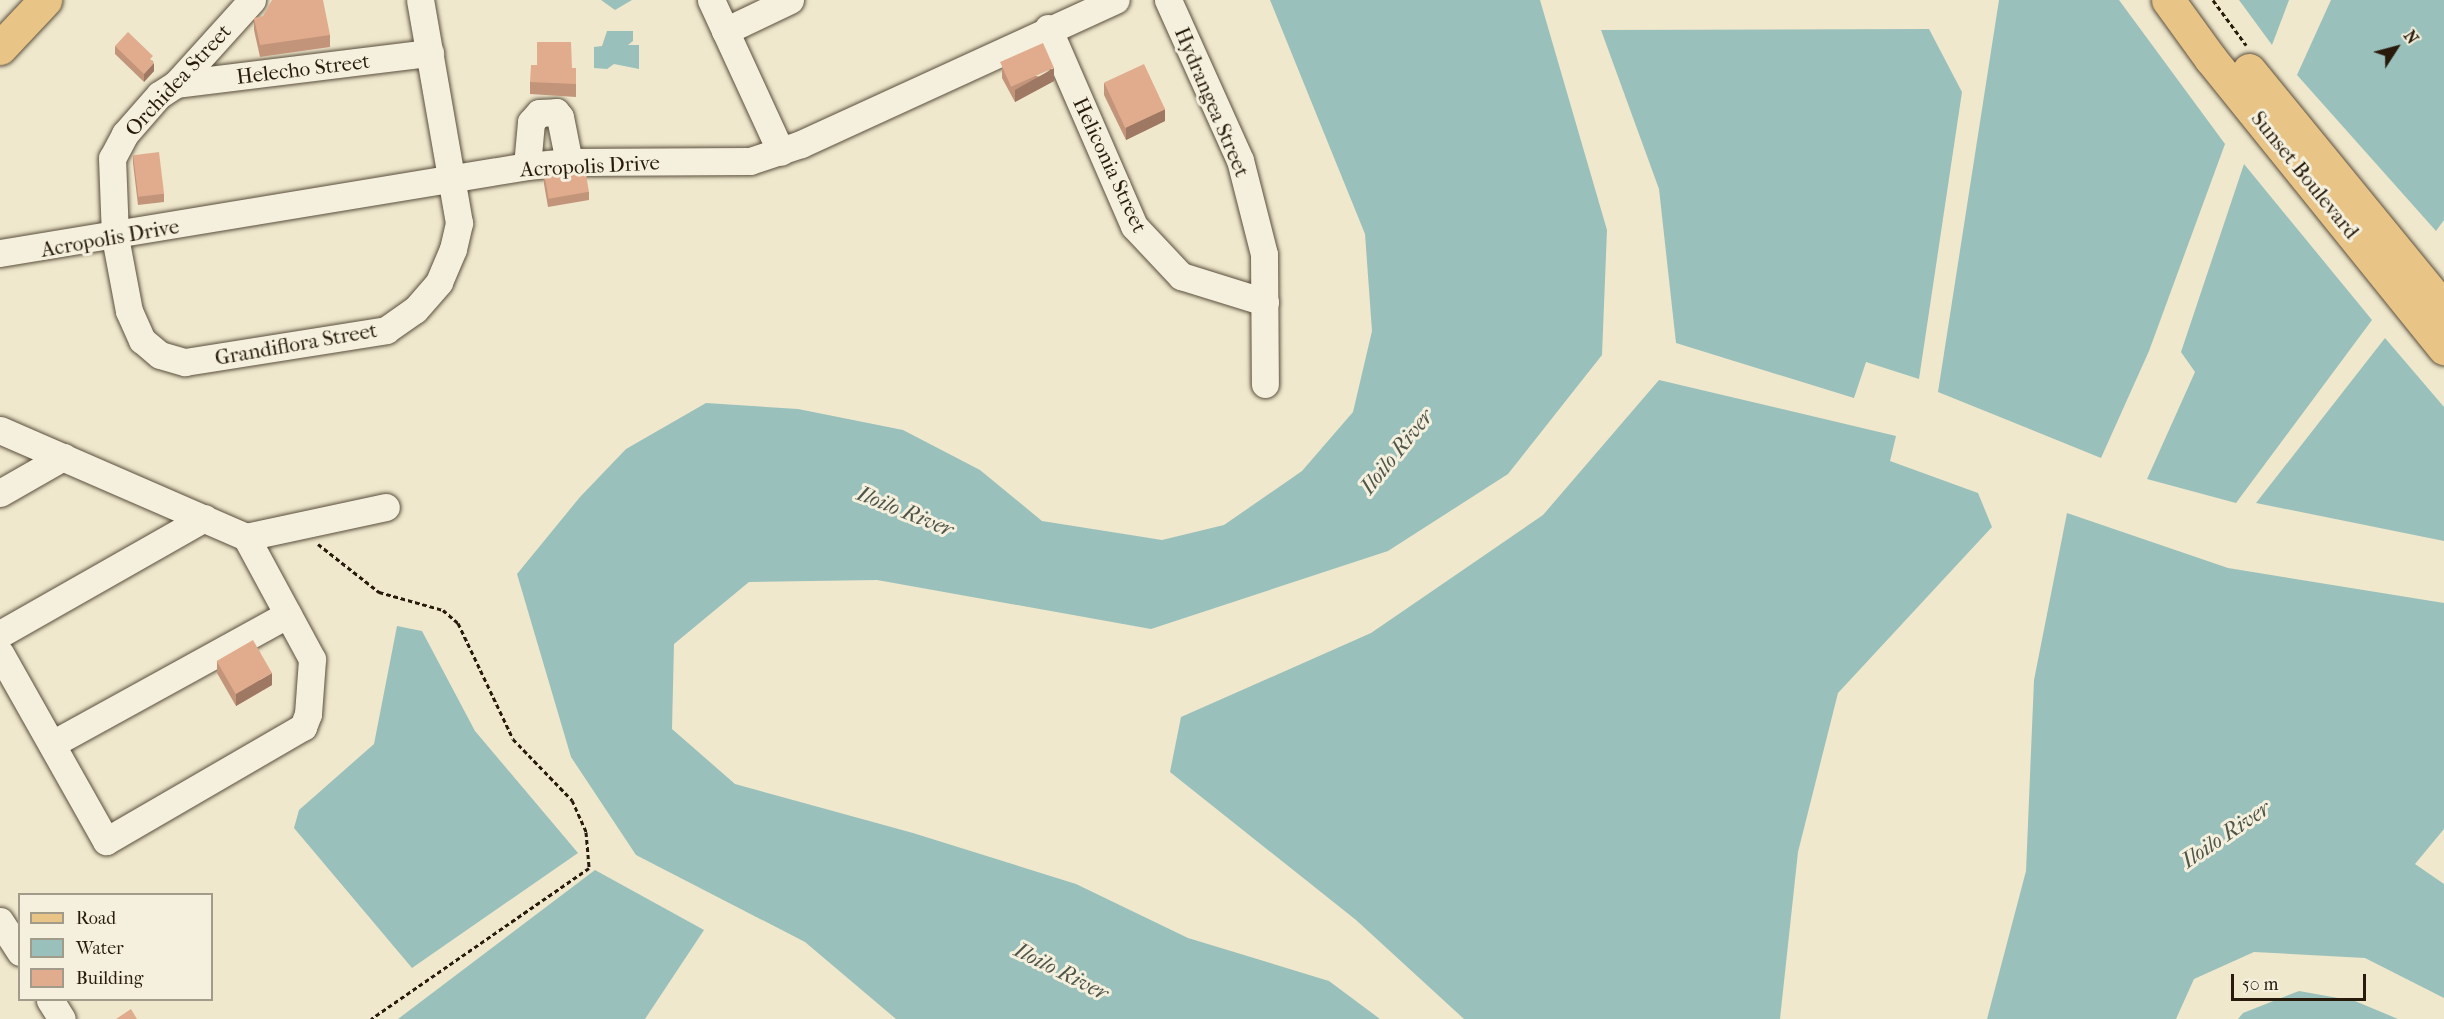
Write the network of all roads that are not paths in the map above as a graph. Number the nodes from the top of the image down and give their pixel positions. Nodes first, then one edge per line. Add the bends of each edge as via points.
1 (45, 0) edge
2 (252, 0) edge
3 (420, 0) edge
4 (711, 0) edge
5 (790, 0) edge
6 (1116, 0) edge
7 (1168, 0) edge
8 (2168, 0) edge
9 (2196, 0) edge
10 (1048, 28) junction
11 (725, 31) junction
12 (0, 48) edge
13 (430, 53) junction
14 (176, 84) junction
15 (2258, 100) junction
16 (781, 152) junction
17 (569, 162) junction
18 (527, 166) junction
19 (452, 179) junction
20 (114, 237) junction
21 (0, 253) edge
22 (1265, 302) junction
23 (2444, 308) edge
24 (2444, 348) edge
25 (1265, 384) dead end
26 (0, 430) edge
27 (63, 457) junction
28 (0, 493) edge
29 (386, 507) dead end
30 (204, 518) junction
31 (246, 537) junction
32 (288, 614) junction
33 (0, 634) edge
34 (0, 653) edge
35 (52, 744) junction
36 (0, 921) edge
37 (18, 949) edge
38 (51, 1001) edge
39 (62, 1019) edge

1 - 12 main road
2 - 14 street, Orchidea Street
3 - 13 street
4 - 11 street
5 - 11 street
6 - 10 street, Acropolis Drive
7 - 22 street, Hydrangea Street via 1240,160 1264,254
8 - 15 main road, Sunset Boulevard
9 - 15 main road, Sunset Boulevard
10 - 16 street, Acropolis Drive
10 - 22 street, Heliconia Street via 1134,226 1181,276
11 - 16 street
13 - 14 street, Helecho Street
13 - 19 street
14 - 20 street, Orchidea Street via 159,95 132,126 112,158
15 - 23 main road, Sunset Boulevard
15 - 24 main road, Sunset Boulevard
16 - 17 street, Acropolis Drive via 750,161
17 - 18 street, Acropolis Drive
17 - 18 street via 560,117 556,112 540,113 531,122
18 - 19 street, Acropolis Drive
19 - 20 street, Acropolis Drive
19 - 20 street, Grandiflora Street via 459,224 442,274 415,310 386,330 185,362 160,355 142,340 129,311
20 - 21 street, Acropolis Drive
22 - 25 street, Hydrangea Street
26 - 27 street
27 - 28 street
27 - 30 street
29 - 31 street
30 - 31 street
30 - 33 street
31 - 32 street
32 - 35 street
32 - 35 street via 312,659 308,714 303,727 106,841
34 - 35 street
36 - 37 street
38 - 39 street

